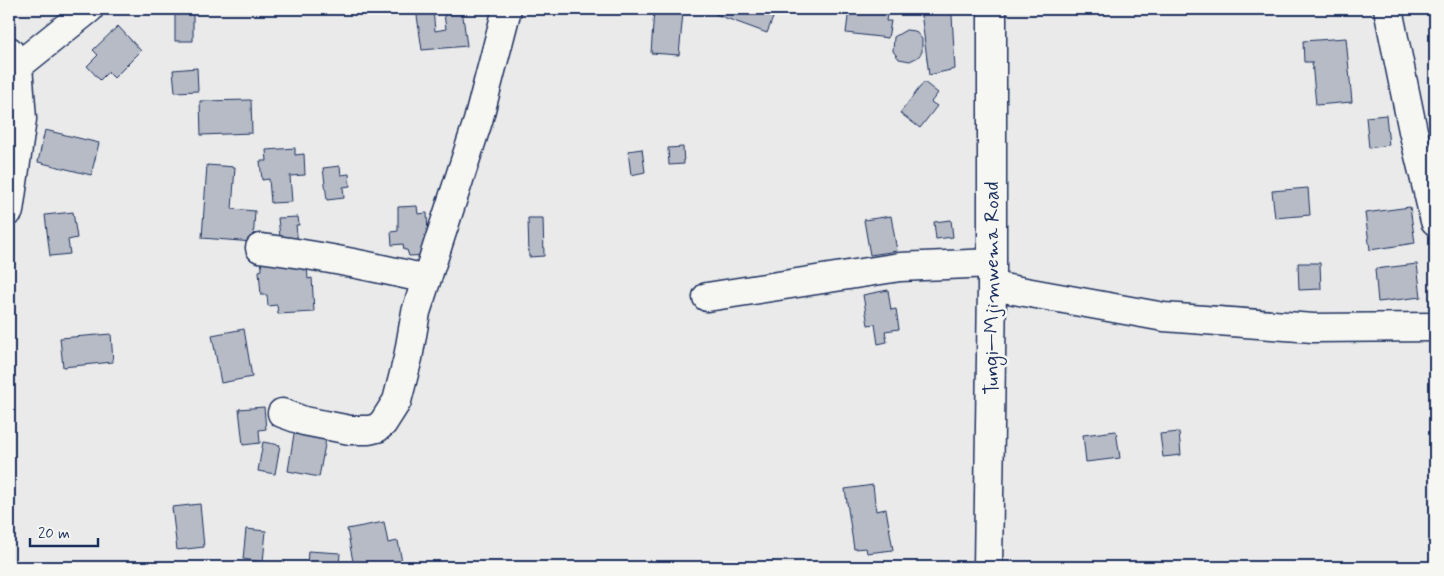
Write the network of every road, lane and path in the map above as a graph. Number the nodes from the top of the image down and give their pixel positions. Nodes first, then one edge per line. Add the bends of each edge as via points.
1 (90, 9) edge
2 (507, 9) edge
3 (992, 9) edge
4 (1388, 9) edge
5 (12, 63) edge
6 (9, 211) edge
7 (1435, 221) edge
8 (260, 248) dead end
9 (992, 274) junction
10 (426, 279) junction
11 (706, 296) dead end
12 (1435, 327) edge
13 (282, 412) dead end
14 (988, 567) edge

1 - 5 street
2 - 10 street via 478,121
3 - 9 street, Tungi—Mjimwema Road
4 - 7 street
5 - 6 street via 22,119
8 - 10 street via 308,254
9 - 11 street via 900,267
9 - 12 street via 1164,317 1313,328
9 - 14 street, Tungi—Mjimwema Road
10 - 13 street via 398,401 383,423 369,430 350,430 304,421

